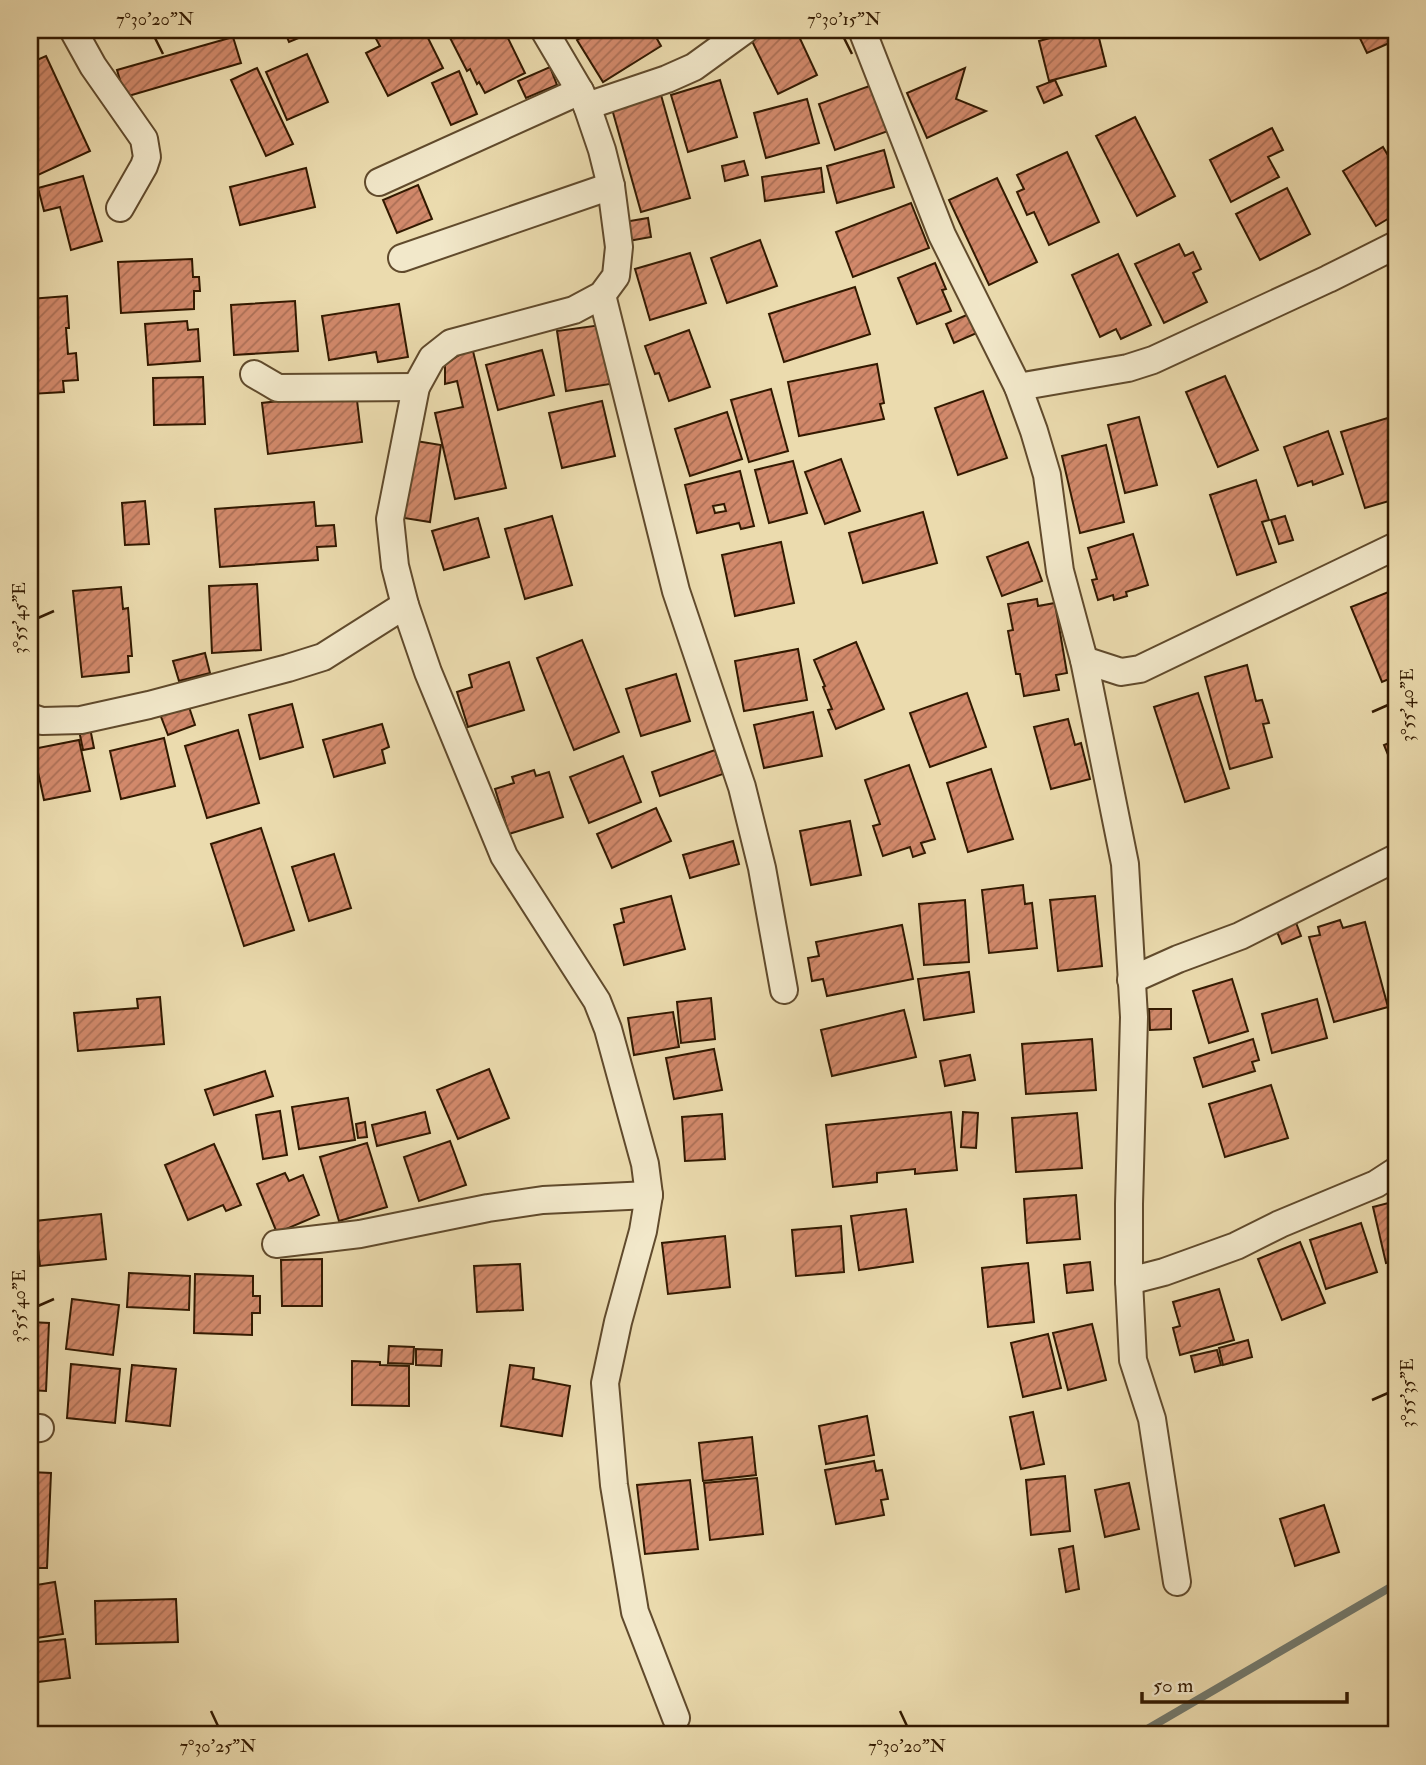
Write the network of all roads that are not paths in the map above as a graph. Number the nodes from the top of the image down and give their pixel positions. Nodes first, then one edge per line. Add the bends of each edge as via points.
1 (73, 30) edge
2 (544, 30) edge
3 (745, 30) edge
4 (862, 30) edge
5 (584, 99) junction
6 (379, 182) dead end
7 (611, 186) junction
8 (120, 208) dead end
9 (1396, 245) edge
10 (402, 257) dead end
11 (603, 295) junction
12 (254, 374) dead end
13 (416, 387) junction
14 (1018, 387) junction
15 (1396, 546) edge
16 (405, 605) junction
17 (1084, 660) junction
18 (30, 717) edge
19 (1396, 858) edge
20 (1131, 980) junction
21 (784, 990) dead end
22 (1396, 1171) edge
23 (649, 1195) junction
24 (276, 1244) dead end
25 (1129, 1281) junction
26 (1177, 1582) dead end
27 (676, 1718) dead end

1 - 8 street via 144,139 144,166
2 - 5 street
3 - 5 street via 694,67 667,79
4 - 14 street via 942,234
5 - 6 street
5 - 7 street
7 - 10 street
7 - 11 street via 620,247 616,276
9 - 14 street via 1153,360
11 - 13 street via 574,310 452,343 432,358
11 - 21 street via 676,591 742,787
12 - 13 street via 278,388
13 - 16 street via 390,519
14 - 17 street via 1047,475 1059,571
15 - 17 street via 1140,669 1121,672
16 - 18 street via 323,657 288,668 81,720
16 - 23 street via 433,685 505,856 597,1001 645,1164
17 - 20 street via 1125,864
19 - 20 street via 1260,926
20 - 25 street
22 - 25 street via 1236,1246
23 - 24 street via 543,1200 360,1234
23 - 27 street via 605,1383 614,1485 635,1612
25 - 26 street via 1133,1360 1152,1419

